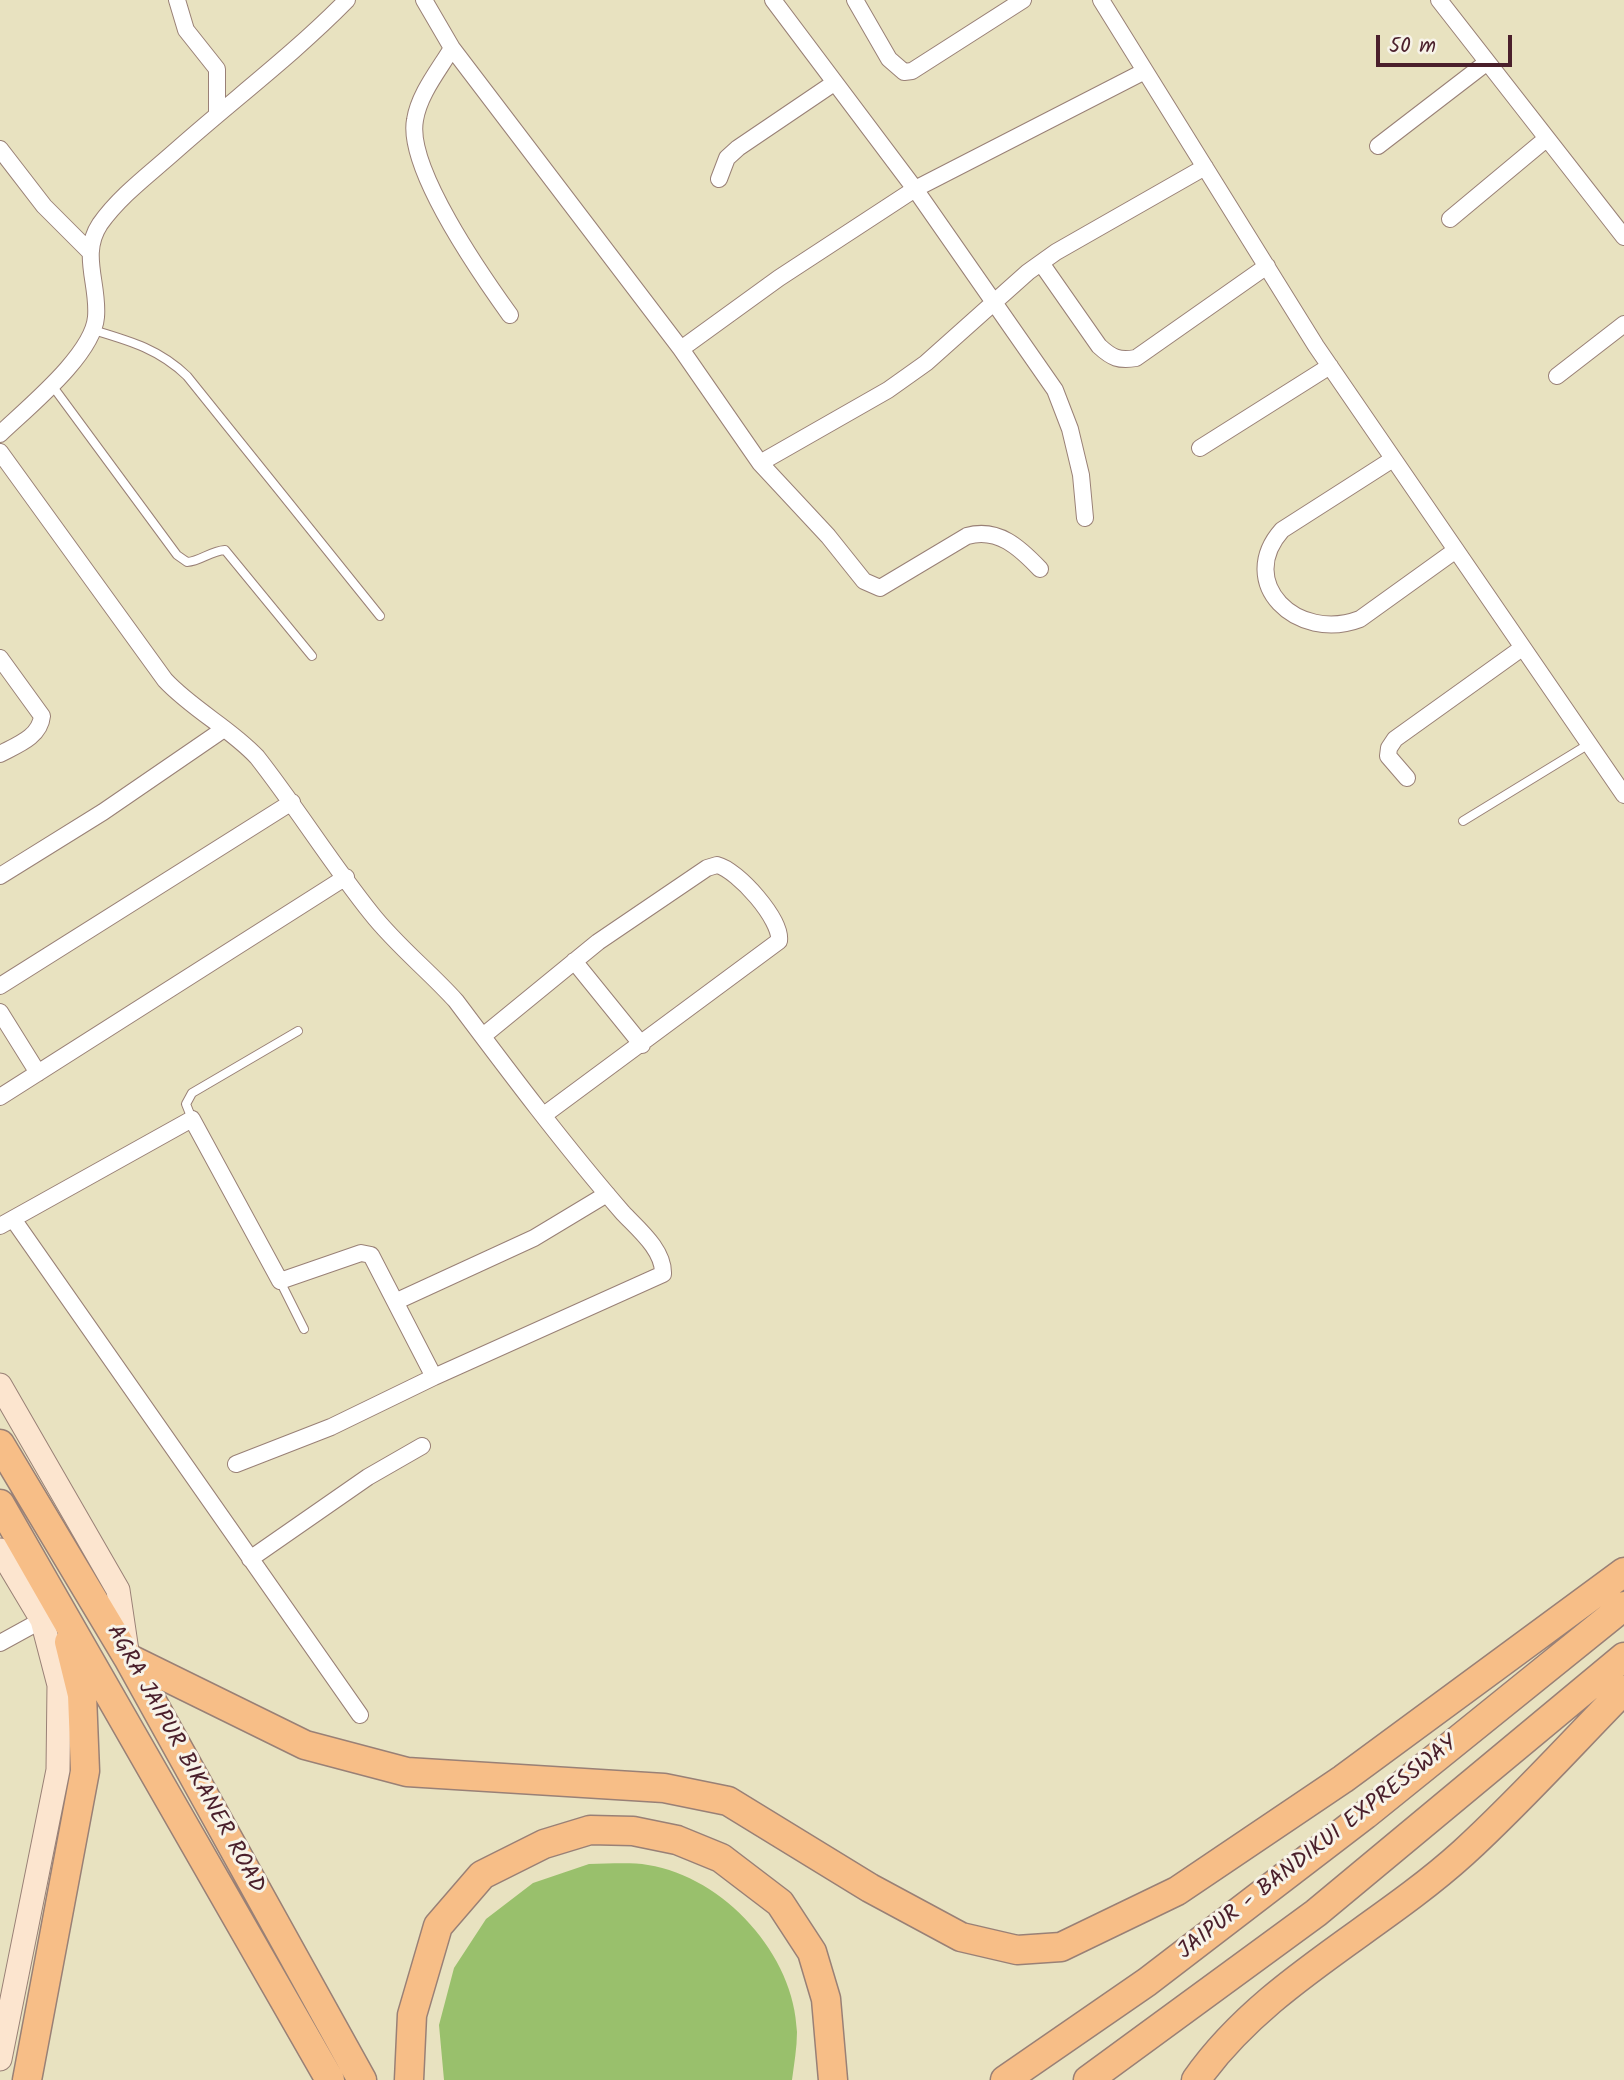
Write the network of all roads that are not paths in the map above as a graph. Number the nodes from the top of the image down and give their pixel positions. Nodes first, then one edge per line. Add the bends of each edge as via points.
1 (177, 0) edge
2 (347, 0) edge
3 (424, 0) edge
4 (772, 0) edge
5 (855, 0) edge
6 (1023, 0) edge
7 (1101, 0) edge
8 (1439, 0) edge
9 (452, 48) junction
10 (1486, 63) junction
11 (1145, 71) junction
12 (834, 83) junction
13 (217, 114) junction
14 (1546, 139) junction
15 (1378, 146) dead end
16 (0, 149) edge
17 (1205, 167) junction
18 (719, 178) dead end
19 (915, 189) junction
20 (1450, 219) dead end
21 (1624, 237) edge
22 (89, 251) junction
23 (1041, 263) junction
24 (1267, 266) junction
25 (994, 301) junction
26 (510, 315) dead end
27 (1624, 324) edge
28 (93, 330) junction
29 (681, 349) junction
30 (1330, 366) junction
31 (1557, 376) dead end
32 (51, 384) junction
33 (0, 434) edge
34 (1200, 448) dead end
35 (0, 452) edge
36 (1393, 458) junction
37 (760, 463) junction
38 (1085, 518) dead end
39 (1455, 550) junction
40 (1040, 569) dead end
41 (380, 616) dead end
42 (1522, 648) junction
43 (312, 656) dead end
44 (0, 658) edge
45 (224, 729) junction
46 (1589, 744) junction
47 (0, 754) edge
48 (1407, 778) dead end
49 (1624, 795) edge
50 (292, 802) junction
51 (1463, 821) dead end
52 (0, 876) edge
53 (346, 877) junction
54 (574, 961) junction
55 (0, 986) edge
56 (0, 1012) edge
57 (298, 1031) dead end
58 (483, 1036) junction
59 (642, 1045) junction
60 (38, 1073) junction
61 (0, 1097) edge
62 (544, 1115) junction
63 (192, 1119) junction
64 (607, 1194) junction
65 (6, 1222) edge
66 (280, 1281) junction
67 (397, 1301) junction
68 (304, 1329) dead end
69 (434, 1377) junction
70 (0, 1385) edge
71 (0, 1444) edge
72 (422, 1446) dead end
73 (236, 1464) dead end
74 (0, 1504) edge
75 (0, 1550) edge
76 (250, 1559) junction
77 (1624, 1572) edge
78 (1624, 1606) edge
79 (52, 1615) junction
80 (0, 1643) edge
81 (1624, 1657) edge
82 (128, 1658) junction
83 (1624, 1690) edge
84 (360, 1716) dead end
85 (1, 2048) edge
86 (27, 2080) edge
87 (330, 2080) edge
88 (362, 2080) edge
89 (409, 2080) edge
90 (833, 2080) edge
91 (1005, 2080) edge
92 (1088, 2080) edge
93 (1196, 2080) edge

1 - 13 street via 186,30 217,69
2 - 13 street via 304,44
3 - 9 street
4 - 12 street
5 - 6 street via 889,59 904,72
7 - 11 street
8 - 10 street
9 - 26 street via 422,99 415,137 455,236
9 - 29 street
10 - 14 street
10 - 15 street
11 - 17 street
11 - 19 street
12 - 18 street via 738,148 727,158
12 - 19 street
13 - 22 street via 115,206 99,226
14 - 20 street
14 - 21 street
16 - 22 street via 44,206
17 - 23 street
17 - 24 street
19 - 25 street
19 - 29 street
22 - 28 street via 96,301
23 - 24 street via 1099,346 1122,361 1136,358
23 - 25 street
24 - 30 street
25 - 37 street via 926,363 888,390
25 - 38 street via 1055,390 1081,475
27 - 31 street
28 - 32 street via 83,349
28 - 41 lane via 145,345 187,376
29 - 37 street
30 - 34 street
30 - 36 street
32 - 33 street
32 - 43 lane via 177,555 197,562 225,550
35 - 45 street via 165,680
36 - 39 street
36 - 39 street via 1272,541 1267,582 1278,601 1298,620 1342,626 1360,619
37 - 40 street via 872,586 880,588 978,533 1011,542
39 - 42 street
42 - 46 street
42 - 48 street via 1395,739 1388,756
44 - 47 street via 42,716 34,734
45 - 50 street via 243,742
45 - 52 street
46 - 49 street
46 - 51 lane
50 - 53 street
50 - 55 street
53 - 58 street via 392,939 430,972
53 - 60 street
54 - 58 street
54 - 59 street
54 - 59 street via 707,868 717,865 738,874 775,923 779,941
56 - 60 street
57 - 63 lane via 192,1093 186,1104
58 - 62 street
59 - 62 street
60 - 61 street
62 - 64 street
63 - 65 street
63 - 66 street
64 - 67 street via 534,1238
64 - 69 street via 657,1252 664,1264 663,1274
65 - 76 street
66 - 67 street via 361,1253 371,1255
66 - 68 lane
67 - 69 street
69 - 73 street via 331,1427
70 - 82 street via 118,1590
71 - 82 highway, AGRA JAIPUR BIKANER ROAD
72 - 76 street via 368,1477
74 - 79 highway, AGRA JAIPUR BIKANER ROAD
75 - 79 street
76 - 84 street
77 - 82 highway via 1343,1779 1177,1891 1061,1947 1017,1950 961,1937 870,1888 728,1801 664,1788 407,1772 304,1745
78 - 91 highway, JAIPUR - BANDIKUI EXPRESSWAY via 1180,1957
79 - 80 street
79 - 85 street via 59,1685 58,1770
79 - 86 highway via 82,1695 85,1771
79 - 87 highway, AGRA JAIPUR BIKANER ROAD
81 - 92 highway, JAIPUR - BANDIKUI EXPRESSWAY via 1316,1913
82 - 88 highway, AGRA JAIPUR BIKANER ROAD
83 - 93 highway via 1462,1854 1303,1975 1217,2050
89 - 90 highway via 412,2015 438,1926 482,1875 544,1844 590,1830 677,1840 721,1858 780,1903 812,1952 826,1999

